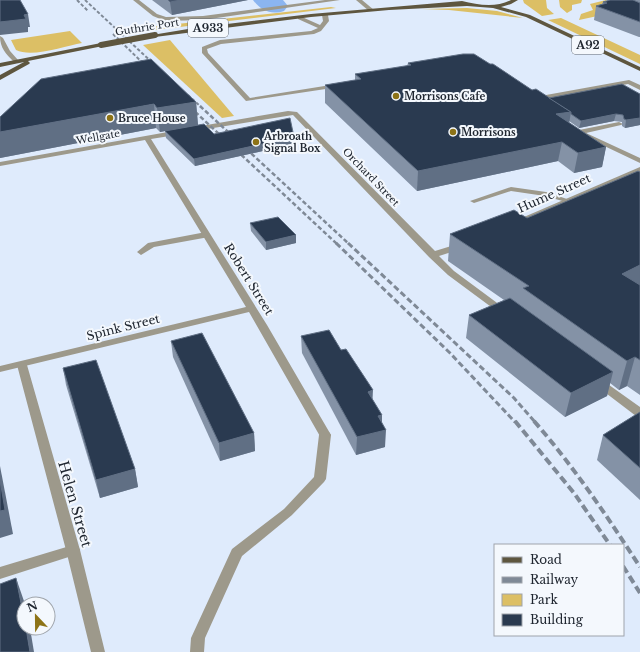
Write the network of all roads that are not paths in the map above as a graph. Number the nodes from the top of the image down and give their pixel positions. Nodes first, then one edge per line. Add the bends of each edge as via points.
1 (138, 0) edge
2 (337, 0) edge
3 (359, 0) edge
4 (432, 0) edge
5 (455, 0) edge
6 (513, 1) edge
7 (468, 4) junction
8 (419, 6) junction
9 (493, 6) junction
10 (371, 10) junction
11 (325, 15) junction
12 (528, 16) junction
13 (300, 18) junction
14 (321, 27) junction
15 (0, 38) edge
16 (46, 56) junction
17 (16, 61) junction
18 (0, 65) edge
19 (640, 69) edge
20 (0, 78) edge
21 (616, 84) junction
22 (348, 85) edge
23 (640, 88) edge
24 (590, 89) junction
25 (628, 91) edge
26 (600, 95) edge
27 (540, 108) edge
28 (295, 113) joint
29 (619, 124) dead end
30 (146, 138) junction
31 (640, 162) edge
32 (0, 164) edge
33 (640, 169) edge
34 (624, 175) junction
35 (635, 179) edge
36 (566, 200) junction
37 (474, 201) dead end
38 (503, 228) edge
39 (206, 235) junction
40 (468, 243) edge
41 (141, 252) dead end
42 (432, 255) junction
43 (251, 309) junction
44 (514, 320) edge
45 (22, 365) junction
46 (0, 369) edge
47 (590, 376) edge
48 (640, 413) edge
49 (73, 550) junction
50 (0, 573) edge
51 (98, 652) edge
52 (197, 652) edge

1 - 2 street via 155,15 172,19 203,18
3 - 10 street
4 - 8 main road, Guthrie Port / A933
5 - 7 main road, A92
6 - 9 main road, A92
6 - 12 main road, A92
7 - 8 main road, Guthrie Port / A933
7 - 9 main road, A92
8 - 10 main road, Guthrie Port / A933
9 - 12 main road, A92
10 - 11 main road, Guthrie Port / A933
11 - 13 main road, Guthrie Port / A933
11 - 14 street via 326,21
12 - 19 main road, A92
13 - 14 street
13 - 16 main road, Guthrie Port / A933, bridge via 155,35
14 - 22 street via 319,30 302,34 220,42 204,48 248,100
15 - 17 street via 7,52
16 - 17 main road, Guthrie Port / A933
16 - 20 main road, Guthrie Port / A933 via 12,70
17 - 18 main road, Guthrie Port / A933
21 - 23 street via 629,82
21 - 24 street
21 - 25 street
24 - 26 street
24 - 27 street via 529,100
28 - 30 street, Wellgate via 288,112
28 - 42 street, Orchard Street
29 - 31 street via 576,130
30 - 32 street, Wellgate
30 - 39 street, Robert Street
33 - 34 street, Hume Street
34 - 35 street
34 - 36 street, Hume Street
36 - 37 street via 546,194 511,190
36 - 38 street, Hume Street
39 - 41 street via 151,246
39 - 43 street, Robert Street
40 - 42 street
42 - 44 street, Orchard Street via 451,273
43 - 45 street, Spink Street
43 - 52 street, Robert Street via 325,435 320,479 288,512 237,553 198,638
45 - 46 street, Spink Street
45 - 49 street, Helen Street
47 - 48 street
49 - 50 street
49 - 51 street, Helen Street

